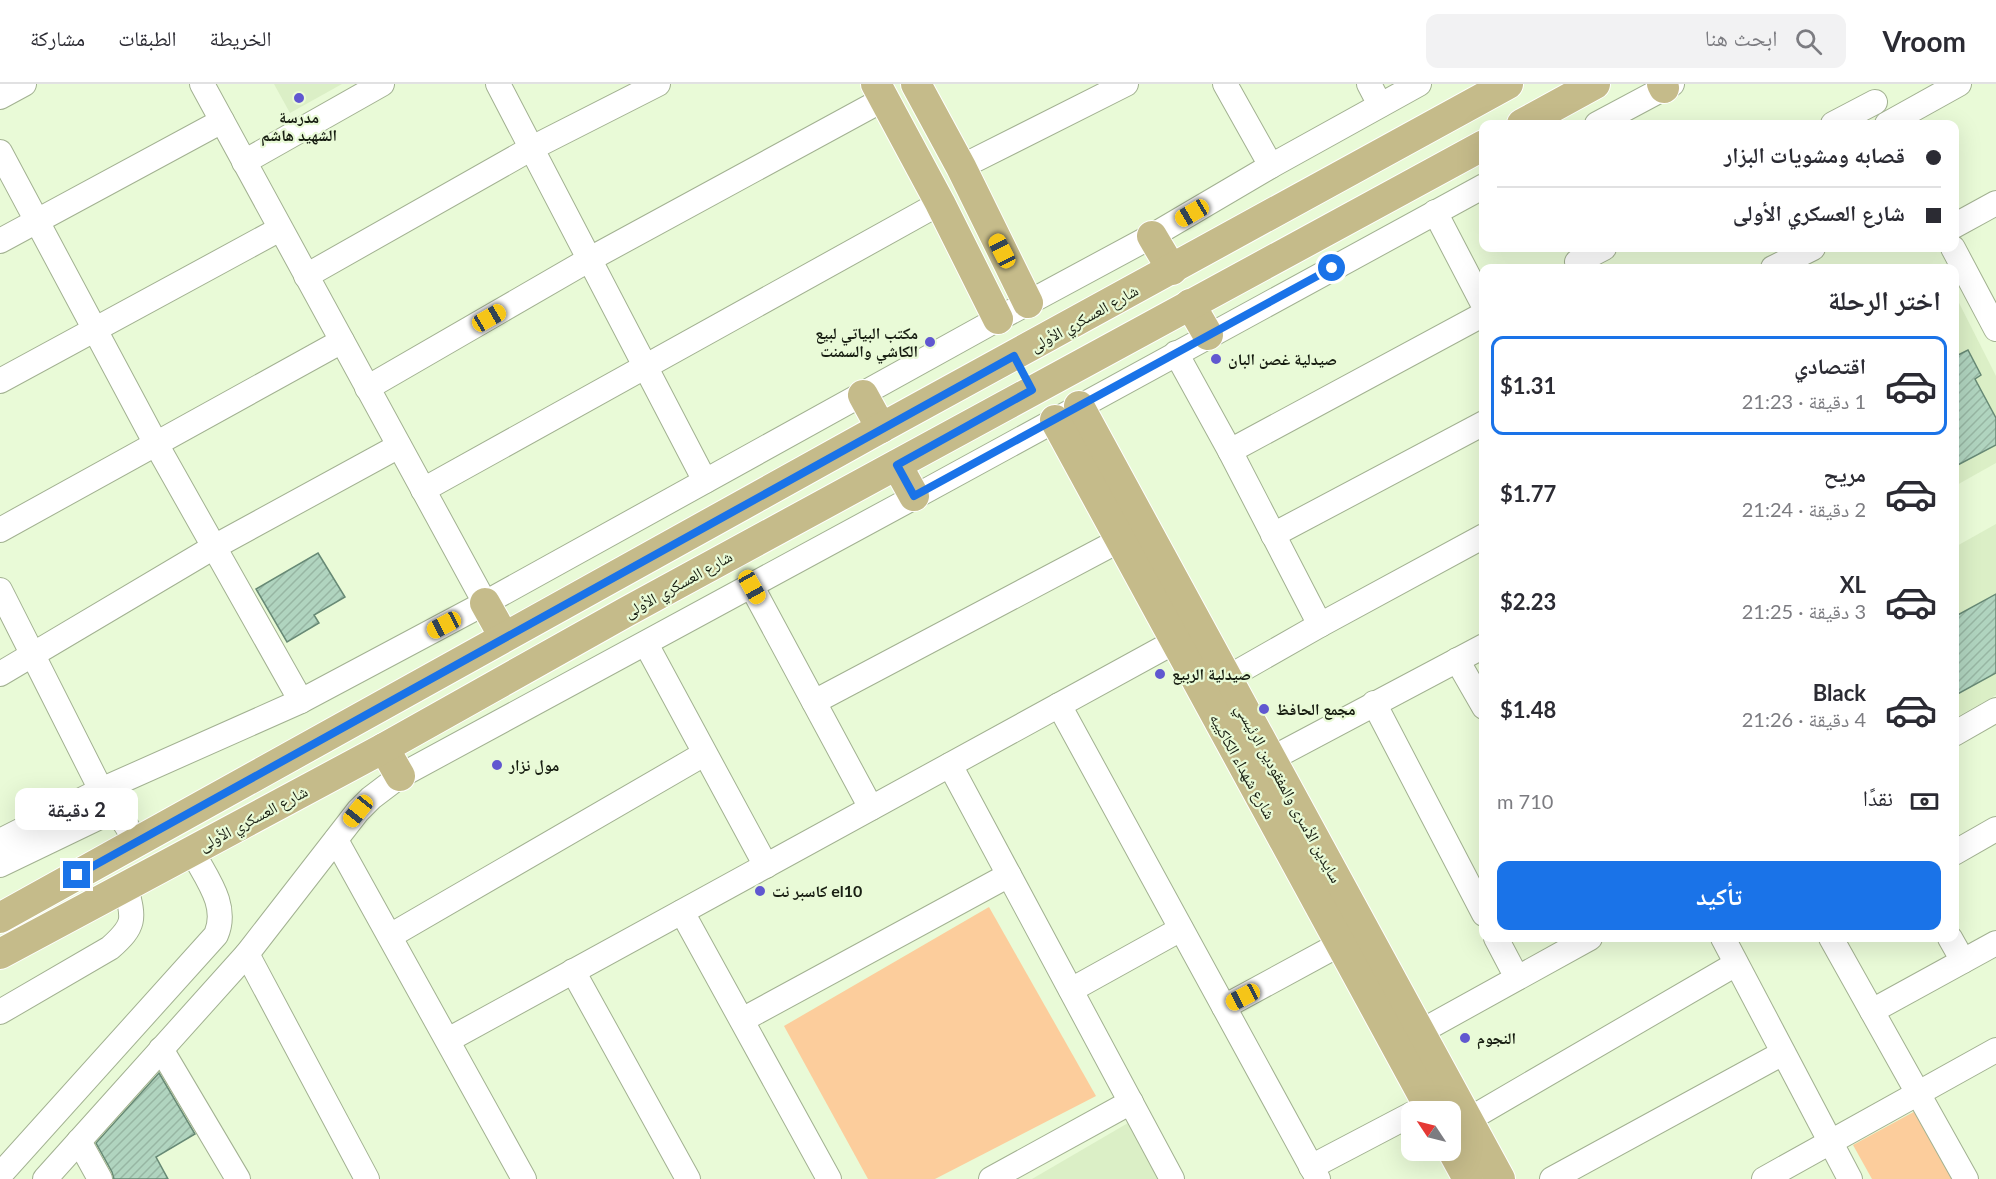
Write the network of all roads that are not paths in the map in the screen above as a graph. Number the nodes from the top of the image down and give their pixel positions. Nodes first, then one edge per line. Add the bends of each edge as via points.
1 (24, 84) edge
2 (202, 84) edge
3 (382, 84) edge
4 (498, 84) edge
5 (658, 84) edge
6 (916, 84) edge
7 (1126, 84) edge
8 (1225, 84) edge
9 (1368, 84) edge
10 (1419, 84) edge
11 (1508, 84) edge
12 (1595, 84) edge
13 (1959, 84) edge
14 (1666, 85) edge
15 (880, 91) edge
16 (1870, 93) edge
17 (0, 97) edge
18 (1380, 105) junction
19 (1529, 120) edge
20 (1604, 120) edge
21 (1838, 120) edge
22 (1885, 120) edge
23 (1894, 120) edge
24 (222, 121) junction
25 (532, 148) junction
26 (1479, 149) edge
27 (0, 152) edge
28 (244, 162) junction
29 (1272, 166) junction
30 (961, 167) junction
31 (1479, 189) edge
32 (1996, 203) edge
33 (940, 204) junction
34 (1435, 212) junction
35 (985, 216) junction
36 (38, 220) junction
37 (1959, 223) edge
38 (280, 229) junction
39 (954, 230) junction
40 (1152, 236) junction
41 (0, 241) edge
42 (1593, 252) edge
43 (1805, 252) edge
44 (590, 259) junction
45 (1575, 259) edge
46 (1781, 264) edge
47 (1172, 270) junction
48 (1959, 271) edge
49 (306, 276) junction
50 (1963, 287) edge
51 (1479, 296) edge
52 (1028, 303) junction
53 (1190, 304) junction
54 (1479, 317) edge
55 (998, 319) junction
56 (93, 329) junction
57 (1996, 329) edge
58 (1208, 335) junction
59 (1047, 339) junction
60 (342, 340) junction
61 (1176, 353) junction
62 (1014, 356) junction
63 (646, 368) junction
64 (1065, 372) junction
65 (0, 381) edge
66 (367, 388) junction
67 (1032, 390) junction
68 (863, 395) junction
69 (1067, 413) junction
70 (1479, 426) edge
71 (881, 428) junction
72 (156, 444) junction
73 (399, 446) junction
74 (1230, 451) junction
75 (897, 465) junction
76 (705, 481) junction
77 (423, 490) junction
78 (914, 496) junction
79 (0, 530) edge
80 (1274, 535) junction
81 (1479, 539) edge
82 (1120, 540) junction
83 (214, 547) junction
84 (752, 587) junction
85 (0, 590) edge
86 (485, 603) junction
87 (1320, 625) junction
88 (504, 637) junction
89 (1176, 641) junction
90 (646, 644) junction
91 (1479, 649) edge
92 (33, 653) junction
93 (1457, 660) junction
94 (0, 674) edge
95 (1227, 678) junction
96 (1479, 698) edge
97 (301, 701) junction
98 (814, 702) junction
99 (1374, 704) junction
100 (1059, 705) junction
101 (1996, 710) edge
102 (1959, 731) edge
103 (384, 748) junction
104 (705, 754) junction
105 (1271, 759) junction
106 (950, 765) junction
107 (400, 776) junction
108 (101, 790) junction
109 (872, 808) junction
110 (1996, 829) edge
111 (336, 840) junction
112 (0, 841) edge
113 (135, 843) junction
114 (1959, 850) edge
115 (192, 851) junction
116 (0, 865) edge
117 (766, 866) junction
118 (1009, 876) junction
119 (126, 887) junction
120 (1479, 904) edge
121 (682, 912) junction
122 (0, 918) edge
123 (1181, 929) junction
124 (390, 936) junction
125 (1498, 942) edge
126 (1583, 942) edge
127 (1725, 942) edge
128 (1833, 942) edge
129 (1952, 942) edge
130 (1996, 943) edge
131 (1340, 944) junction
132 (0, 954) edge
133 (247, 954) junction
134 (1963, 961) junction
135 (1737, 964) junction
136 (573, 971) junction
137 (1517, 978) junction
138 (1071, 990) junction
139 (1224, 1007) junction
140 (1872, 1011) junction
141 (0, 1012) edge
142 (742, 1020) junction
143 (1420, 1032) junction
144 (448, 1040) junction
145 (161, 1049) junction
146 (1996, 1050) edge
147 (1783, 1053) junction
148 (106, 1058) junction
149 (132, 1081) junction
150 (1919, 1094) junction
151 (1417, 1101) edge
152 (1131, 1102) junction
153 (1468, 1120) junction
154 (1401, 1123) edge
155 (79, 1141) junction
156 (1830, 1143) junction
157 (1457, 1161) edge
158 (1314, 1173) edge
159 (0, 1175) edge
160 (517, 1176) edge
161 (1464, 1177) edge
162 (45, 1179) edge
163 (100, 1179) edge
164 (238, 1179) edge
165 (367, 1179) edge
166 (688, 1179) edge
167 (829, 1179) edge
168 (992, 1179) edge
169 (1172, 1179) edge
170 (1500, 1179) edge
171 (1552, 1179) edge
172 (1764, 1179) edge
173 (1850, 1179) edge
174 (1966, 1179) edge

1 - 17 street
2 - 24 street
3 - 28 street
4 - 25 street
5 - 25 street
6 - 30 main road
7 - 30 street
8 - 29 street
9 - 18 street
10 - 18 street
11 - 47 main road, شارع العسكري الأولى
12 - 19 main road
13 - 23 street
14 - 20 street
15 - 33 main road
15 - 44 street
16 - 21 street
16 - 22 street
18 - 29 street
24 - 28 street
24 - 36 street
25 - 44 street
25 - 49 street
26 - 53 main road, شارع العسكري الأولى
27 - 36 street
28 - 38 street
29 - 40 street
30 - 35 main road
31 - 34 street
32 - 37 street
33 - 39 main road
33 - 63 street
34 - 51 street
34 - 58 street
35 - 39 main road
35 - 52 main road
36 - 41 street
36 - 56 street
38 - 49 street
38 - 56 street
39 - 55 main road
40 - 47 main road
40 - 52 street
42 - 45 street
43 - 46 street
44 - 63 street
44 - 66 street
47 - 59 main road, شارع العسكري الأولى
48 - 50 street
49 - 60 street
50 - 57 street
52 - 55 street
53 - 58 main road
53 - 64 main road, شارع العسكري الأولى
54 - 74 street
55 - 68 street
56 - 65 street
56 - 72 street
58 - 61 street
59 - 62 main road, شارع العسكري الأولى
59 - 64 main road
60 - 66 street
60 - 72 street
61 - 69 street
61 - 74 street
62 - 67 main road
62 - 71 main road, شارع العسكري الأولى
63 - 76 street
63 - 77 street
64 - 67 main road, شارع العسكري الأولى
66 - 73 street
67 - 75 main road, شارع العسكري الأولى
68 - 71 main road
68 - 76 street
69 - 78 street
69 - 82 main road, شارع شهداء الكاكييه
69 - 95 main road, سايدين الأسرى والمفقودين الرئيسي
70 - 80 street
71 - 88 main road, شارع العسكري الأولى
72 - 79 street
72 - 83 street
73 - 77 street
73 - 83 street
74 - 80 street
75 - 78 main road
75 - 103 main road, شارع العسكري الأولى
76 - 86 street
77 - 86 street
78 - 84 street
80 - 87 street
81 - 87 street
82 - 89 main road, شارع شهداء الكاكييه
82 - 98 street
83 - 92 street
83 - 97 street
84 - 90 street
84 - 98 street
85 - 92 street
86 - 88 main road
86 - 97 street
87 - 95 street
88 - 113 main road, شارع العسكري الأولى
89 - 100 street
89 - 131 main road, شارع شهداء الكاكييه
90 - 104 street
90 - 107 street
91 - 93 street
92 - 94 street
92 - 108 street
93 - 96 street
93 - 99 street
95 - 105 main road, سايدين الأسرى والمفقودين الرئيسي
97 - 108 street
98 - 109 street
99 - 105 street
99 - 120 street
100 - 106 street
100 - 123 street
101 - 102 street
103 - 107 main road
103 - 115 main road, شارع العسكري الأولى
104 - 117 street
104 - 124 street
105 - 143 main road, سايدين الأسرى والمفقودين الرئيسي
106 - 109 street
106 - 118 street
107 - 111 street via 358,811
108 - 112 street
109 - 117 street
110 - 114 street
111 - 124 street
111 - 133 street
113 - 116 street via 123,820 106,814
113 - 122 main road, شارع العسكري الأولى
115 - 119 main road, شارع العسكري الأولى
115 - 148 street via 219,903 221,920 216,935
117 - 121 street
118 - 138 street
118 - 142 street
119 - 132 main road, شارع العسكري الأولى
119 - 141 street via 133,915 129,929 120,939
121 - 136 street
121 - 142 street
123 - 138 street
123 - 139 street
124 - 144 street
125 - 137 street
126 - 137 street
127 - 135 street
128 - 140 street
129 - 134 street
130 - 134 street
131 - 139 street
131 - 151 main road, شارع شهداء الكاكييه
133 - 145 street
133 - 165 street
134 - 140 street
135 - 147 street
135 - 153 street
136 - 144 street
136 - 166 street
137 - 143 street
138 - 152 street
139 - 158 street
140 - 150 street
142 - 167 street
143 - 153 main road, سايدين الأسرى والمفقودين الرئيسي
144 - 160 street
145 - 149 street
145 - 164 street
146 - 150 street
147 - 156 street
147 - 171 street
148 - 149 street
148 - 159 street
149 - 155 street
150 - 156 street
150 - 174 street
152 - 168 street
152 - 169 street
153 - 170 main road, سايدين الأسرى والمفقودين الرئيسي
154 - 158 street
155 - 162 street
155 - 163 street
156 - 172 street
156 - 173 street
157 - 161 main road

